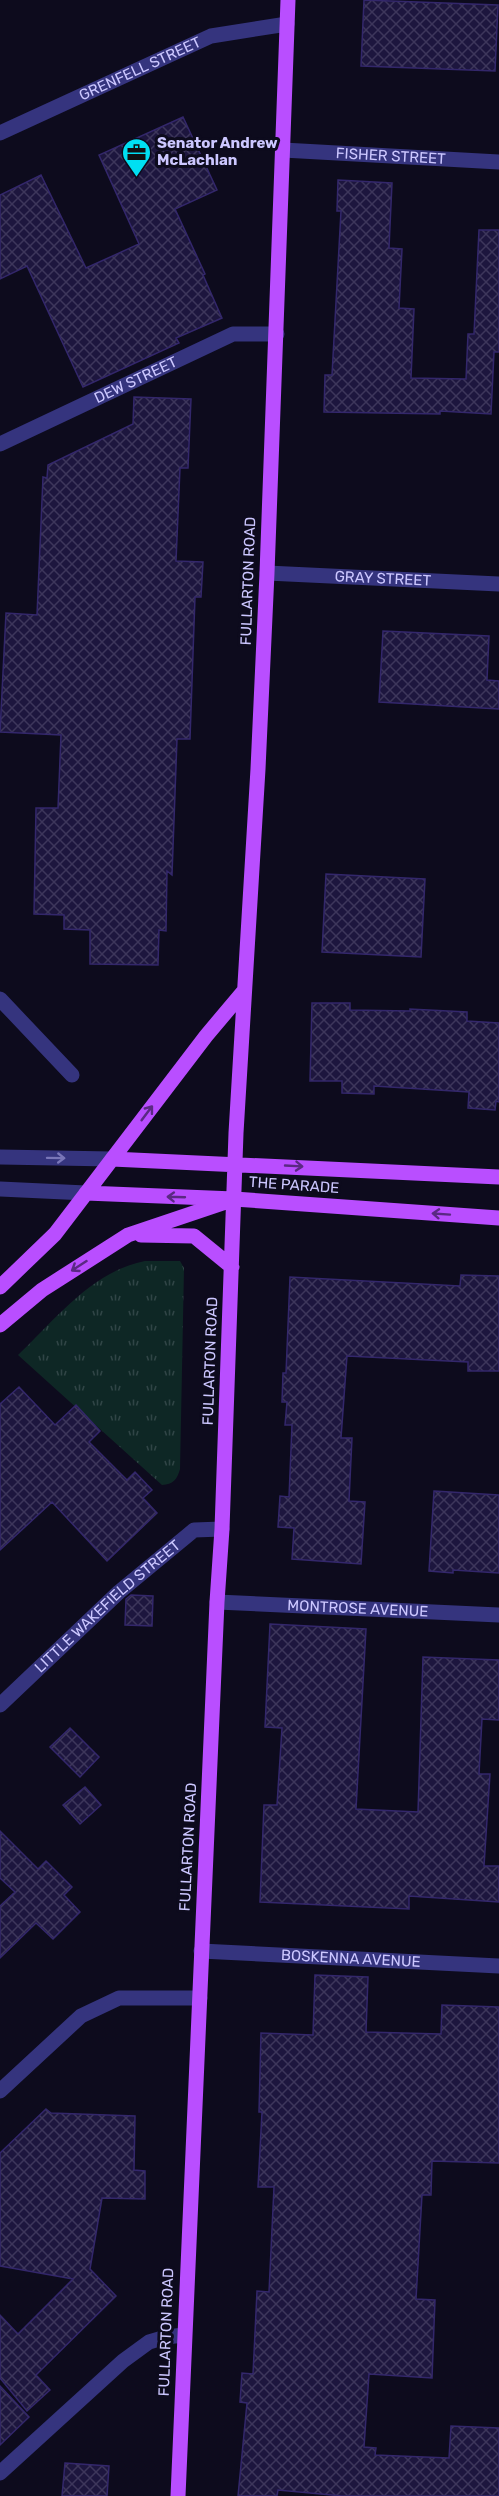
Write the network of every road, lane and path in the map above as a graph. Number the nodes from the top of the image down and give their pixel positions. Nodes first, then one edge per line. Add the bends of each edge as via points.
1 (288, 0) edge
2 (287, 24) junction
3 (0, 133) edge
4 (283, 150) junction
5 (499, 162) edge
6 (276, 334) junction
7 (0, 444) edge
8 (267, 573) junction
9 (499, 584) edge
10 (243, 992) junction
11 (0, 999) edge
12 (72, 1075) dead end
13 (0, 1157) edge
14 (112, 1160) junction
15 (235, 1163) junction
16 (499, 1177) edge
17 (0, 1189) edge
18 (86, 1193) junction
19 (234, 1199) junction
20 (499, 1218) edge
21 (128, 1235) junction
22 (232, 1267) junction
23 (0, 1287) edge
24 (0, 1325) edge
25 (222, 1529) junction
26 (217, 1602) junction
27 (499, 1615) edge
28 (0, 1705) edge
29 (201, 1951) junction
30 (499, 1966) edge
31 (200, 1998) junction
32 (0, 2091) edge
33 (184, 2335) junction
34 (0, 2473) edge
35 (178, 2496) edge

1 - 2 main road, FULLARTON ROAD
2 - 3 street, GRENFELL STREET via 211,36
2 - 4 main road, FULLARTON ROAD
4 - 5 street, FISHER STREET
4 - 6 main road, FULLARTON ROAD
6 - 7 street, DEW STREET via 233,334
6 - 8 main road, FULLARTON ROAD
8 - 9 street, GRAY STREET
8 - 10 main road, FULLARTON ROAD
14 -> 10 main road
10 - 15 main road, FULLARTON ROAD
11 - 12 street
13 -> 14 street
14 - 15 main road, THE PARADE
14 - 18 main road
15 -> 16 main road, THE PARADE
15 - 19 main road, FULLARTON ROAD
17 - 18 street
19 -> 18 main road, THE PARADE
18 - 23 main road via 55,1234
20 -> 19 main road, THE PARADE
19 - 21 main road
19 - 22 main road, FULLARTON ROAD
21 - 22 main road via 194,1236
21 -> 24 main road via 42,1290
22 - 25 main road, FULLARTON ROAD
25 - 26 main road, FULLARTON ROAD
25 - 28 street, LITTLE WAKEFIELD STREET via 195,1530 188,1535 119,1592
26 - 27 street, MONTROSE AVENUE
26 - 29 main road, FULLARTON ROAD
29 - 30 street, BOSKENNA AVENUE
29 - 31 main road, FULLARTON ROAD
31 - 32 street via 119,1998 81,2016
31 - 33 main road, FULLARTON ROAD
33 - 34 street via 150,2342 123,2361
33 - 35 main road, FULLARTON ROAD

